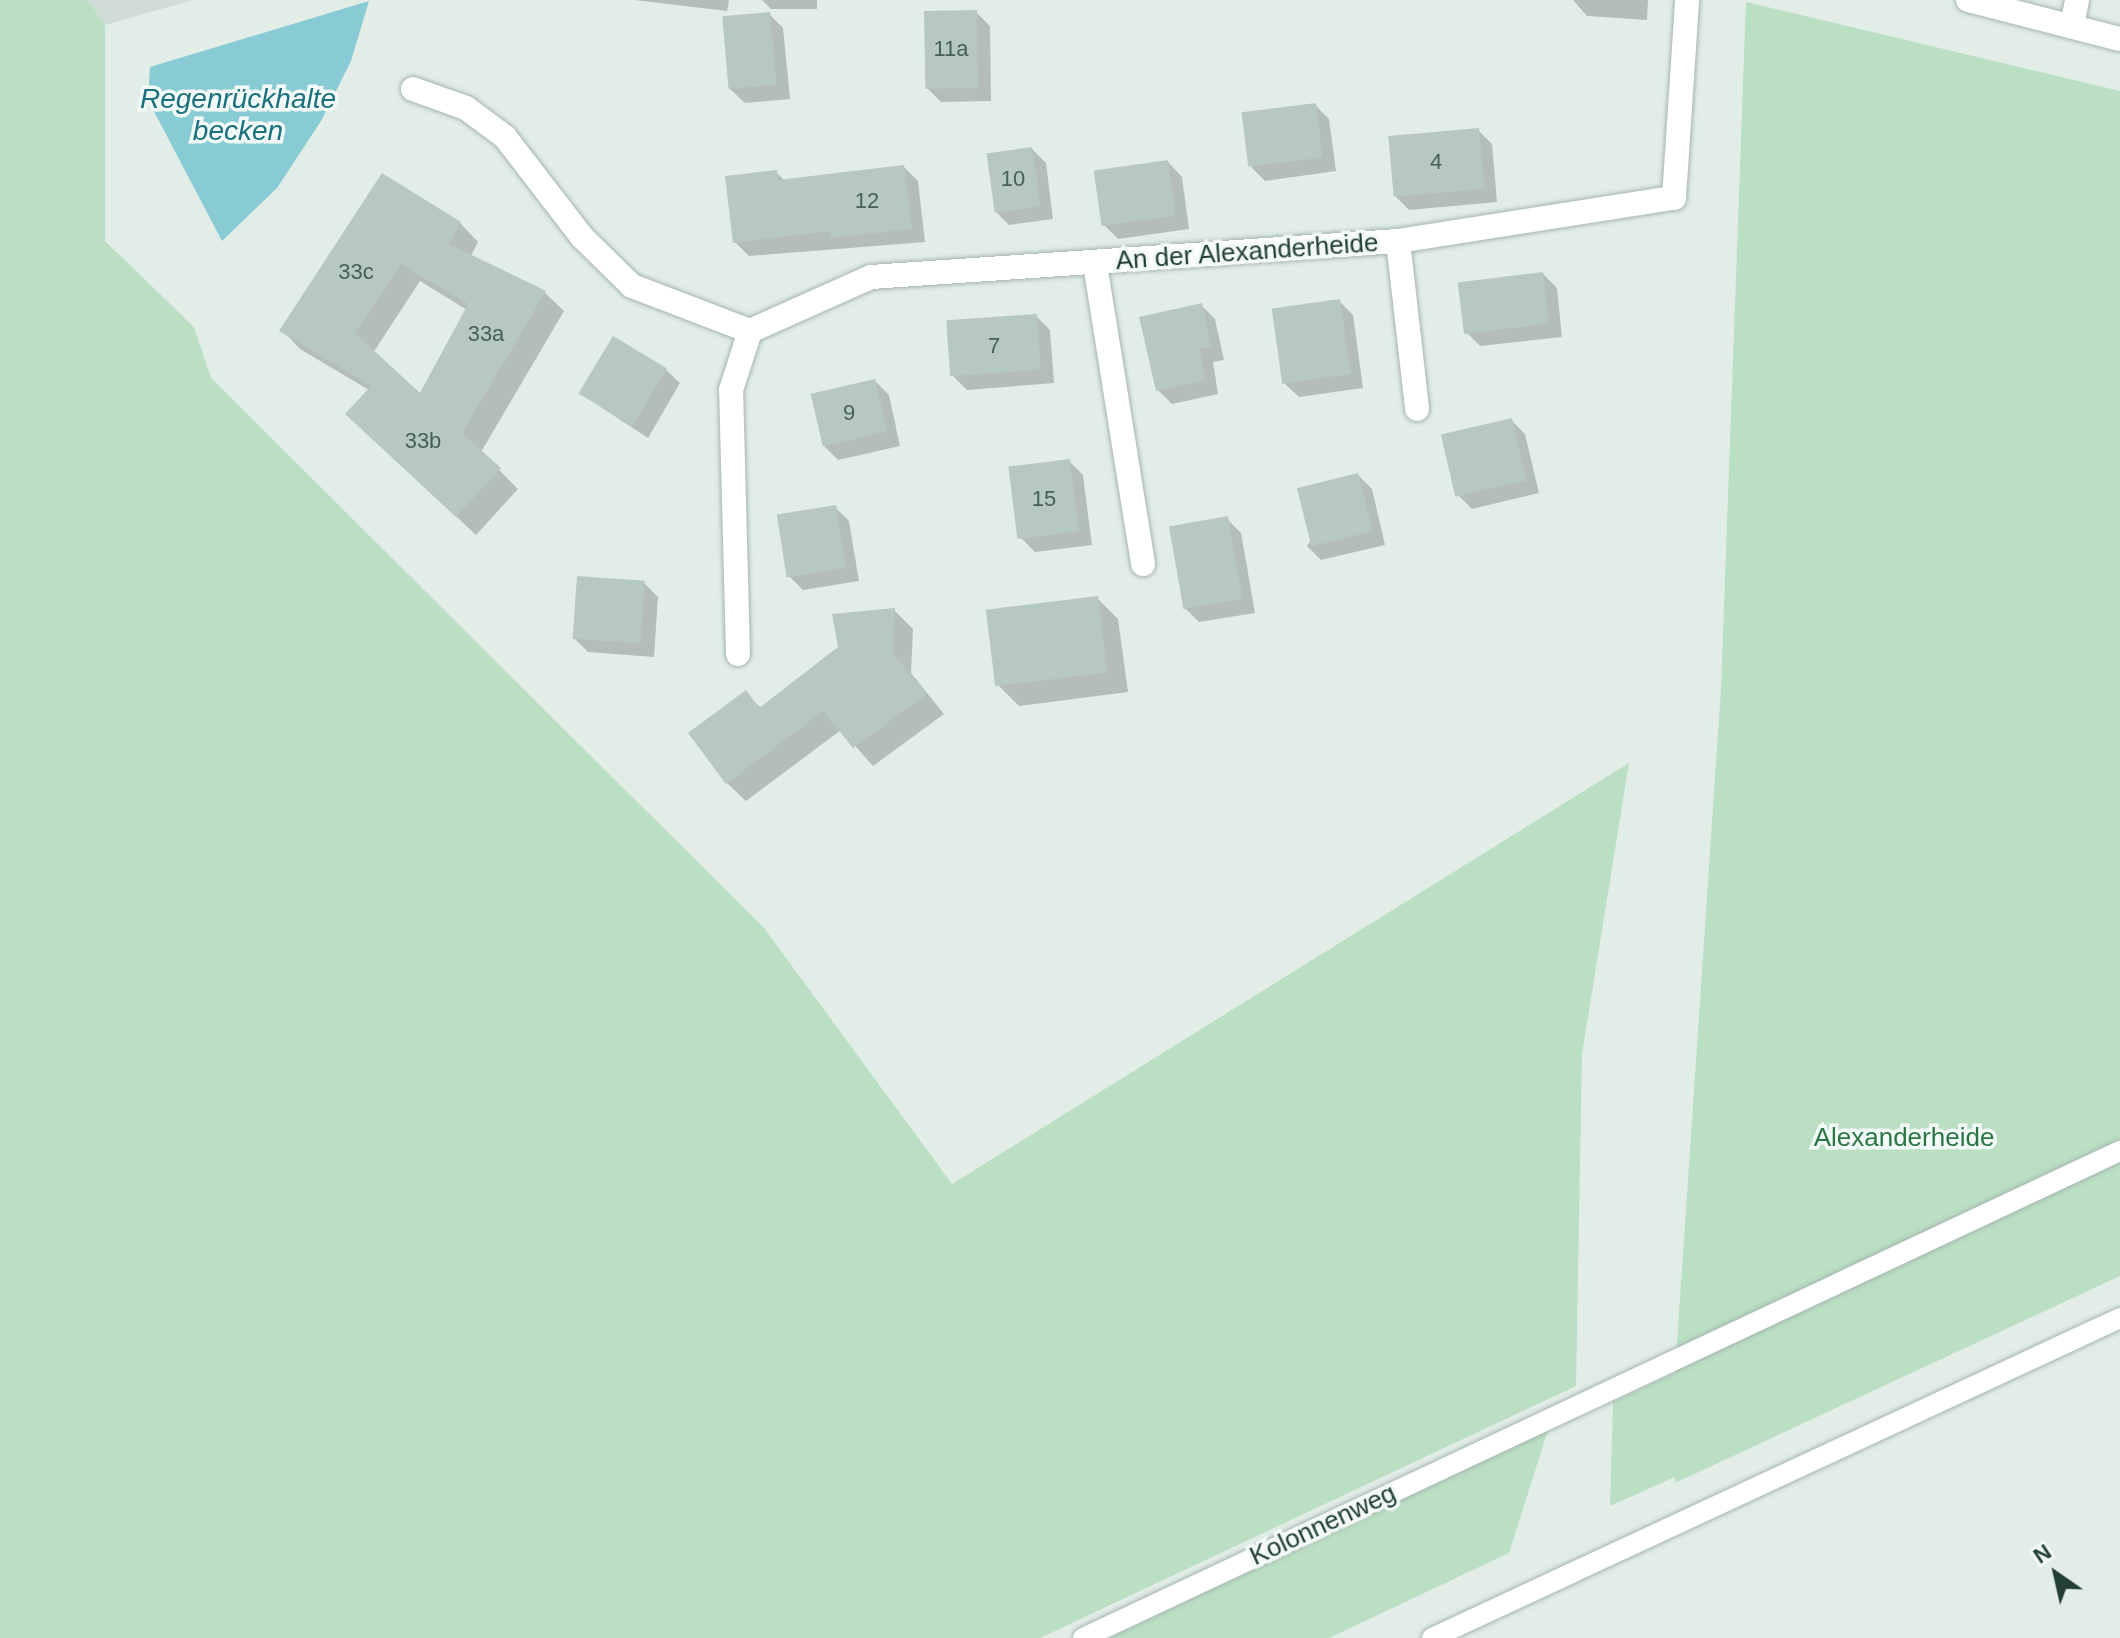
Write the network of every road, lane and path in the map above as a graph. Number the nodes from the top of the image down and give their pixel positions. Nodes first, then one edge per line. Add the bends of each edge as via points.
1 (1687, 0) edge
2 (1968, 0) edge
3 (2077, 0) edge
4 (2072, 26) junction
5 (2120, 39) edge
6 (413, 89) dead end
7 (1398, 241) junction
8 (1095, 264) junction
9 (750, 331) junction
10 (1417, 409) dead end
11 (1143, 564) dead end
12 (738, 654) dead end
13 (2120, 1151) edge
14 (2120, 1318) edge
15 (1083, 1638) edge
16 (1432, 1638) edge

1 - 7 street, An der Alexanderheide via 1674,198
2 - 4 street
3 - 4 street
4 - 5 street
6 - 9 street via 466,108 505,137 582,237 632,286
7 - 8 street, An der Alexanderheide
7 - 10 street, An der Alexanderheide
8 - 9 street, An der Alexanderheide via 871,277
8 - 11 street, An der Alexanderheide
9 - 12 street via 731,390
13 - 15 lane, Kolonnenweg
14 - 16 lane

